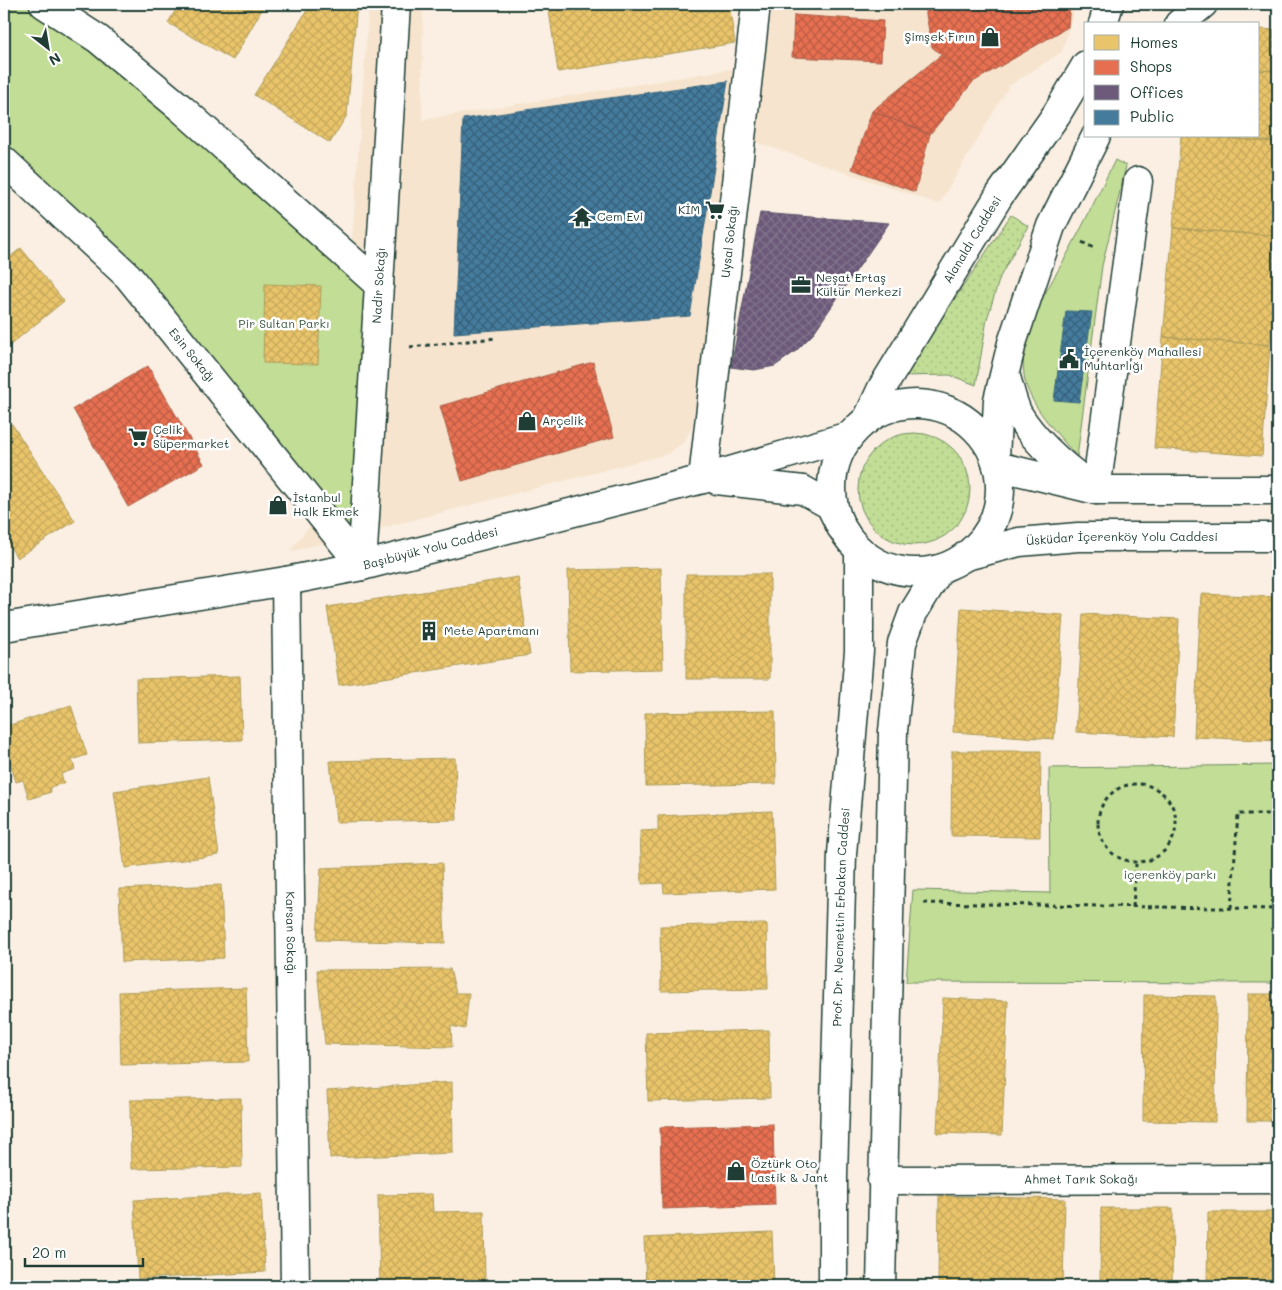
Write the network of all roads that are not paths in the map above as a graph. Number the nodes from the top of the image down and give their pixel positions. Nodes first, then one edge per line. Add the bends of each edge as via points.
1 (44, 4) edge
2 (396, 4) edge
3 (756, 4) edge
4 (1109, 4) edge
5 (1203, 4) edge
6 (1104, 22) edge
7 (1181, 22) edge
8 (1084, 68) edge
9 (1095, 138) edge
10 (4, 161) edge
11 (1138, 180) dead end
12 (379, 285) junction
13 (1004, 374) junction
14 (858, 428) junction
15 (996, 462) junction
16 (703, 479) junction
17 (1096, 490) junction
18 (1278, 490) edge
19 (841, 528) junction
20 (1278, 537) edge
21 (859, 550) junction
22 (966, 556) junction
23 (362, 566) junction
24 (940, 569) junction
25 (286, 581) junction
26 (4, 627) edge
27 (1278, 1179) edge
28 (882, 1180) junction
29 (295, 1286) edge
30 (833, 1286) edge
31 (881, 1286) edge

1 - 12 main road via 98,39 182,109
2 - 12 main road, Nadir Sokağı
3 - 16 main road, Uysal Sokağı
4 - 6 main road
5 - 7 main road
8 - 14 main road, Alanaldı Caddesi via 1056,115 999,196
9 - 13 main road via 1051,226
10 - 23 main road, Esin Sokağı via 128,276
11 - 17 main road
12 - 23 main road, Nadir Sokağı
13 - 15 main road via 998,400
13 - 17 main road via 1018,413 1067,469
14 - 15 main road via 890,408 915,404 940,407 964,418 983,436
14 - 16 main road, Başıbüyük Yolu Caddesi
14 - 19 main road via 838,457 832,480 833,505
15 - 17 main road
15 - 22 main road via 1000,484 998,512 985,536
16 - 19 main road via 803,490 830,505
16 - 23 main road, Başıbüyük Yolu Caddesi
17 - 18 main road
19 - 21 main road
20 - 22 main road, Üsküdar İçerenköy Yolu Caddesi via 1078,537 1019,542
21 - 24 main road via 883,566 911,572
21 - 30 main road, Prof. Dr. Necmettin Erbakan Caddesi via 859,651 842,854
22 - 24 main road
23 - 25 main road, Başıbüyük Yolu Caddesi
24 - 28 main road via 913,613 902,643 894,714
25 - 26 main road, Başıbüyük Yolu Caddesi
25 - 29 main road, Karsan Sokağı
27 - 28 main road, Ahmet Tarık Sokağı
28 - 31 main road

